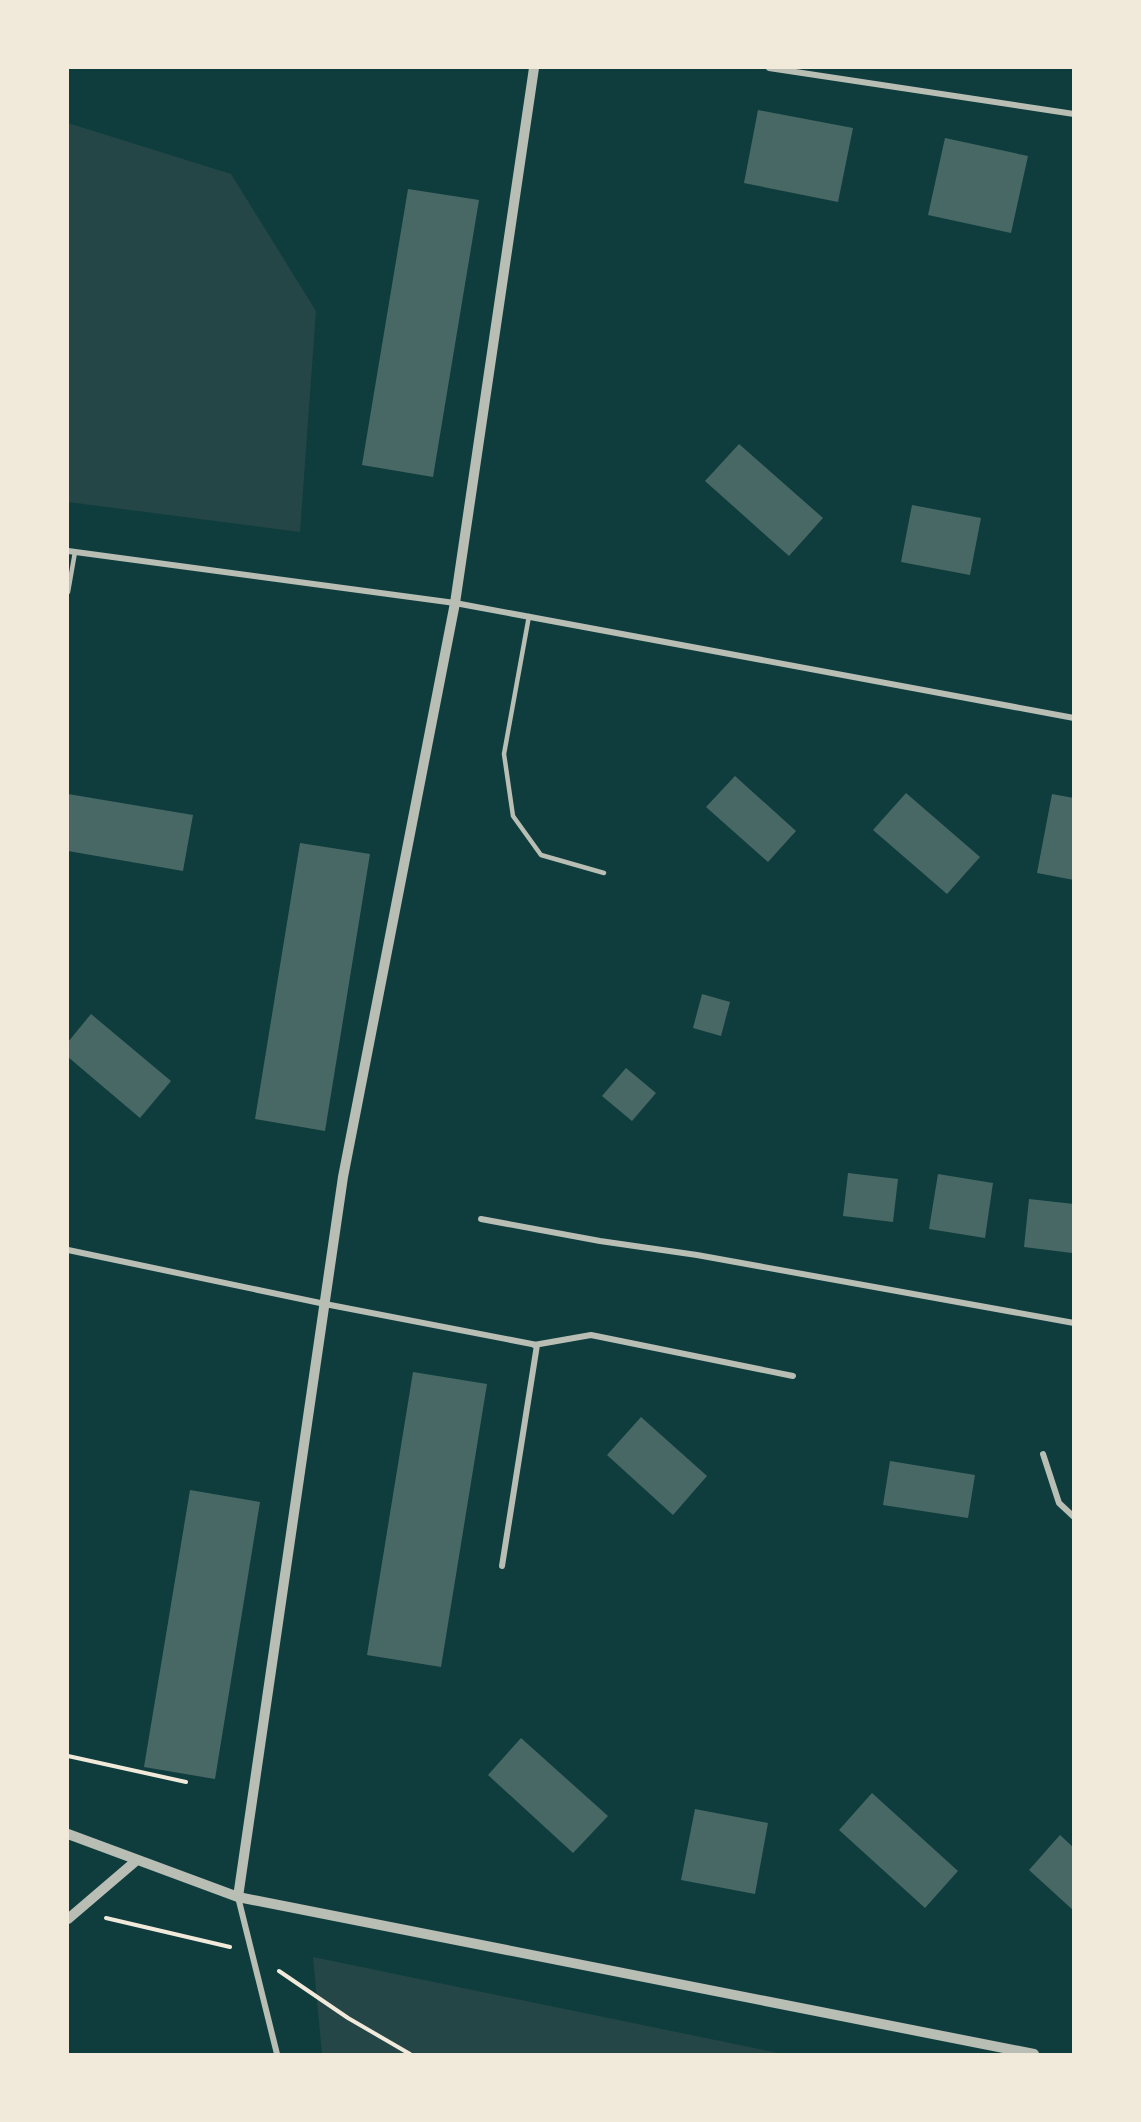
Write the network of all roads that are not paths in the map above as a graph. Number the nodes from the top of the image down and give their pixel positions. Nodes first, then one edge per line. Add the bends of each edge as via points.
1 (534, 68) edge
2 (769, 68) edge
3 (1074, 114) edge
4 (71, 552) edge
5 (68, 592) edge
6 (455, 603) junction
7 (529, 616) junction
8 (1074, 718) edge
9 (604, 873) dead end
10 (481, 1219) dead end
11 (68, 1251) edge
12 (325, 1304) junction
13 (1074, 1323) edge
14 (537, 1345) junction
15 (793, 1376) dead end
16 (1043, 1454) dead end
17 (1074, 1517) edge
18 (502, 1566) dead end
19 (68, 1834) edge
20 (137, 1860) junction
21 (238, 1897) junction
22 (68, 1919) edge
23 (277, 2055) edge
24 (1034, 2055) edge

1 - 6 street
2 - 3 street
4 - 5 lane
4 - 6 street
6 - 7 street
6 - 12 street via 343,1178
7 - 8 street
7 - 9 lane via 504,754 513,816 541,855
10 - 13 street
11 - 12 lane
12 - 14 street
12 - 21 street
14 - 15 street via 591,1335
14 - 18 street
16 - 17 street via 1059,1503
19 - 20 street
20 - 21 street
20 - 22 street
21 - 23 street
21 - 24 street

